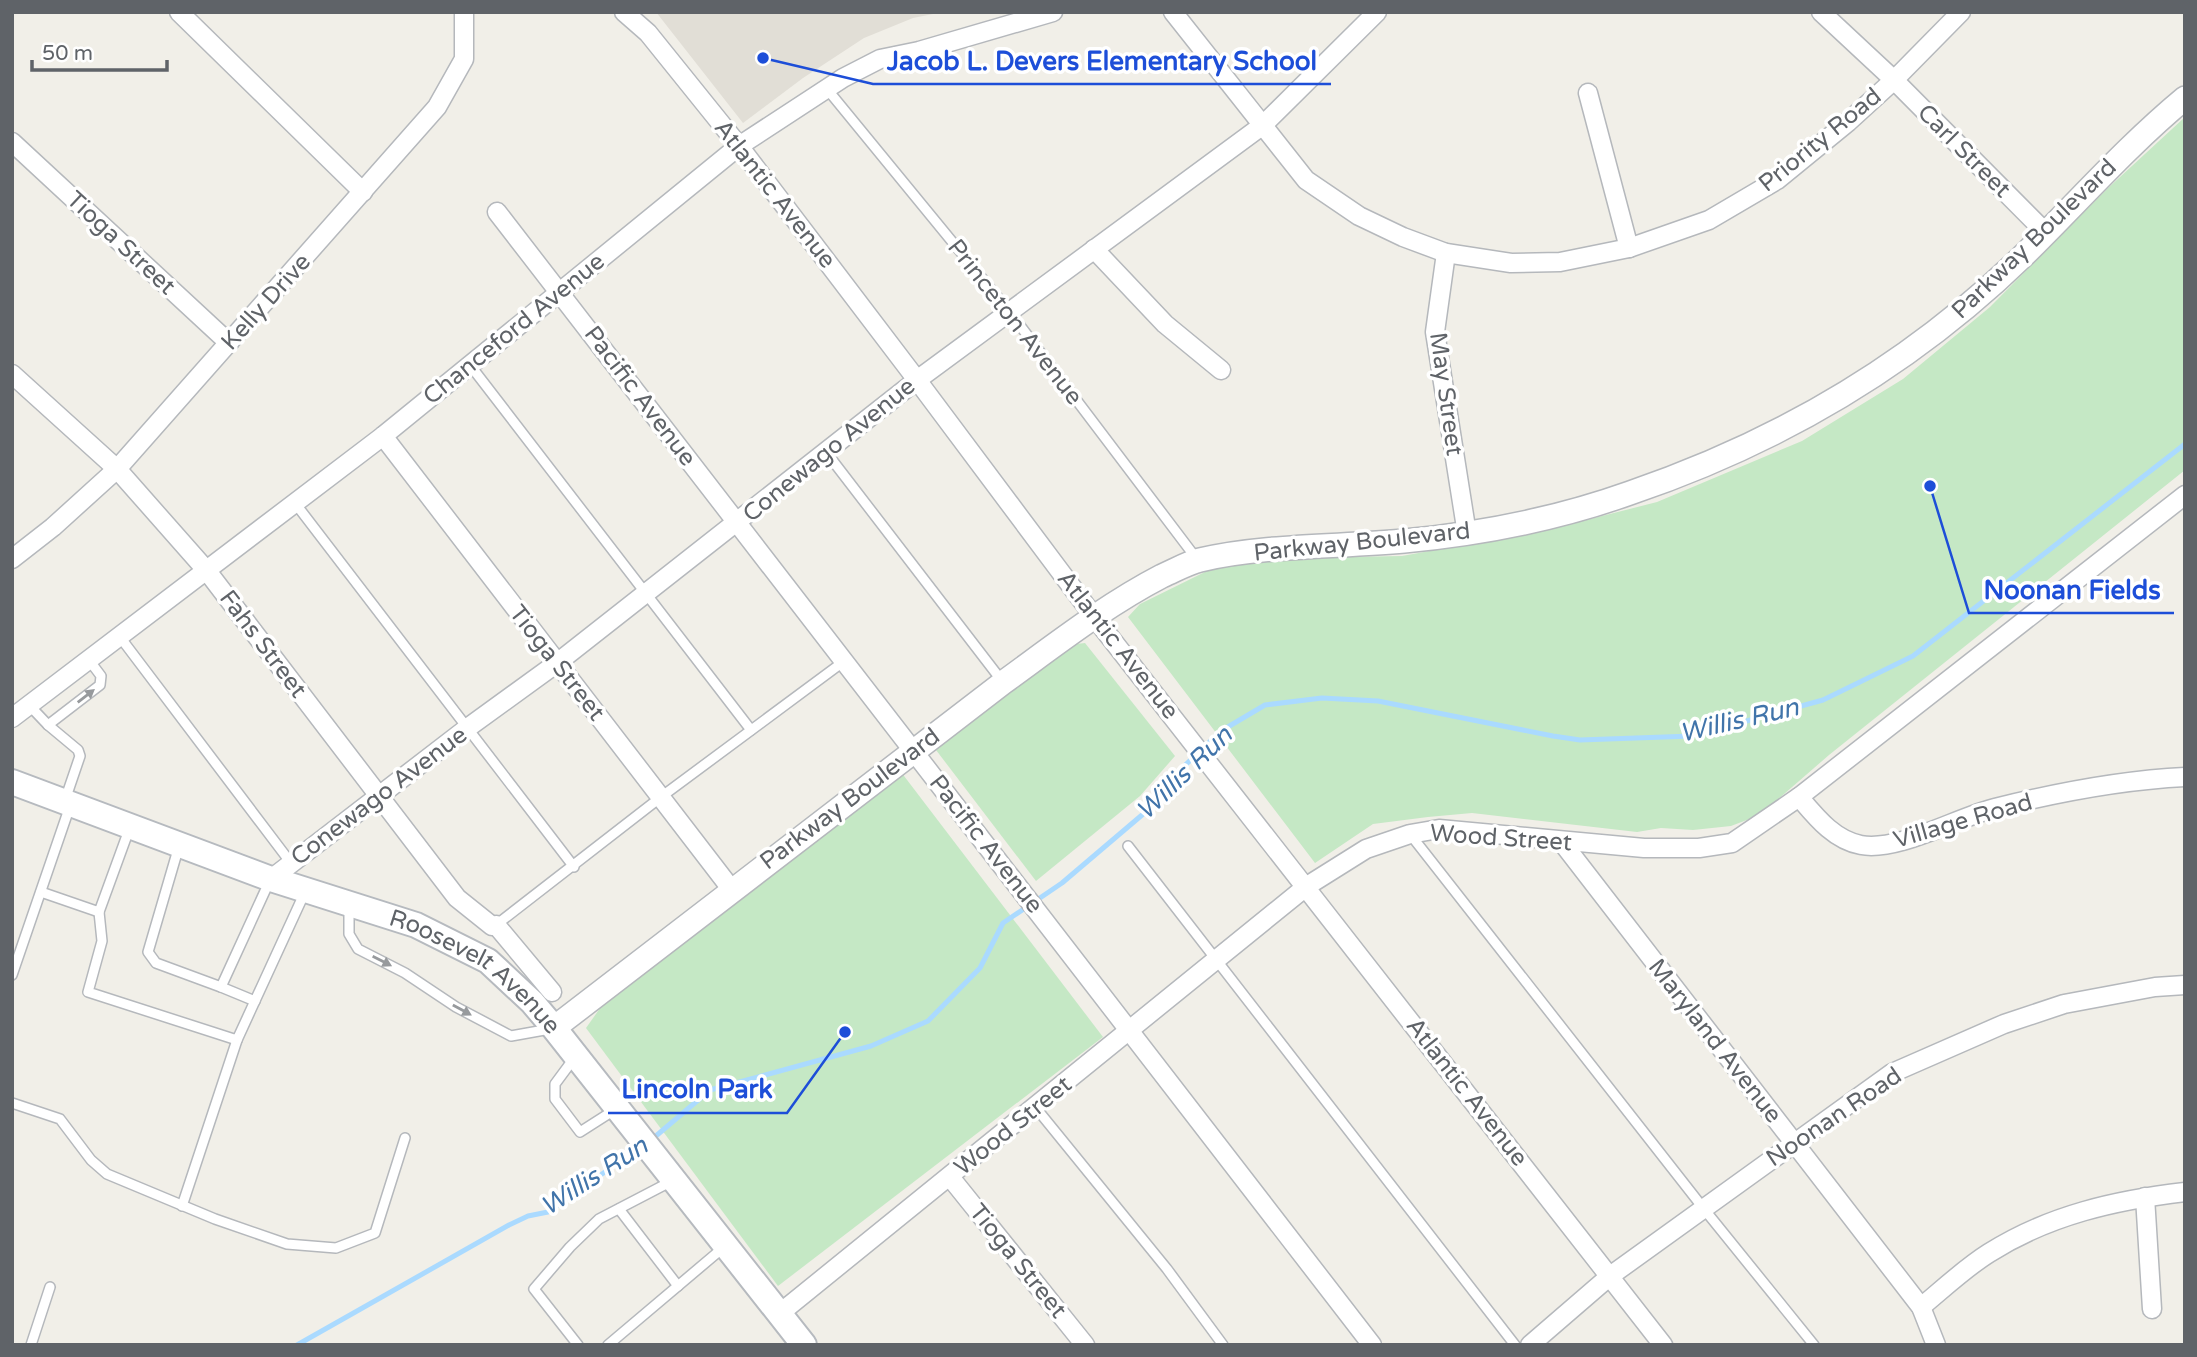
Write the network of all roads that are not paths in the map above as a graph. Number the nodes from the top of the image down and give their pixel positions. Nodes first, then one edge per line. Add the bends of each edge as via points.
1 (178, 12) edge
2 (464, 12) edge
3 (624, 12) edge
4 (1053, 12) edge
5 (1173, 12) edge
6 (1377, 12) edge
7 (1822, 12) edge
8 (1961, 12) edge
9 (1894, 80) junction
10 (827, 89) junction
11 (1588, 93) dead end
12 (2185, 98) edge
13 (1262, 125) junction
14 (12, 142) edge
15 (738, 146) junction
16 (363, 192) junction
17 (497, 212) dead end
18 (2046, 232) junction
19 (1629, 248) junction
20 (1094, 249) junction
21 (1446, 253) junction
22 (560, 290) junction
23 (1009, 312) junction
24 (229, 343) junction
25 (470, 365) junction
26 (1222, 370) dead end
27 (12, 374) edge
28 (917, 380) junction
29 (383, 436) junction
30 (826, 452) junction
31 (117, 469) junction
32 (2185, 495) edge
33 (295, 503) junction
34 (737, 523) junction
35 (1467, 534) junction
36 (12, 559) edge
37 (1198, 561) junction
38 (207, 570) junction
39 (644, 593) junction
40 (1095, 618) junction
41 (120, 637) junction
42 (89, 660) junction
43 (843, 662) junction
44 (557, 663) junction
45 (1003, 682) junction
46 (29, 705) junction
47 (12, 718) edge
48 (48, 725) junction
49 (466, 729) junction
50 (751, 730) junction
51 (914, 750) junction
52 (2185, 777) edge
53 (12, 782) edge
54 (379, 796) junction
55 (661, 797) junction
56 (1799, 797) junction
57 (68, 803) junction
58 (130, 826) junction
59 (1410, 834) junction
60 (1561, 841) junction
61 (179, 845) junction
62 (1128, 846) dead end
63 (291, 863) junction
64 (574, 867) junction
65 (271, 878) junction
66 (1307, 886) junction
67 (306, 890) junction
68 (732, 890) junction
69 (41, 892) junction
70 (349, 904) junction
71 (99, 912) junction
72 (496, 925) junction
73 (1217, 960) junction
74 (12, 975) edge
75 (2185, 985) edge
76 (221, 987) junction
77 (552, 992) dead end
78 (255, 1001) junction
79 (554, 1028) junction
80 (1129, 1033) junction
81 (237, 1040) junction
82 (576, 1055) junction
83 (12, 1103) edge
84 (618, 1108) junction
85 (1035, 1108) junction
86 (405, 1138) dead end
87 (1793, 1142) junction
88 (669, 1173) junction
89 (950, 1177) junction
90 (2185, 1192) edge
91 (2145, 1197) junction
92 (182, 1206) junction
93 (619, 1209) junction
94 (1704, 1209) junction
95 (726, 1246) junction
96 (1610, 1276) junction
97 (678, 1286) junction
98 (50, 1287) dead end
99 (1921, 1307) junction
100 (2152, 1309) dead end
101 (779, 1314) junction
102 (31, 1345) edge
103 (578, 1345) edge
104 (608, 1345) edge
105 (803, 1345) edge
106 (1086, 1345) edge
107 (1223, 1345) edge
108 (1372, 1345) edge
109 (1515, 1345) edge
110 (1530, 1345) edge
111 (1663, 1345) edge
112 (1814, 1345) edge
113 (1936, 1345) edge

1 - 16 street
2 - 16 street, Kelly Drive via 464,59 437,107
3 - 15 street, Atlantic Avenue via 648,33
4 - 10 street, Chanceford Avenue via 880,59
5 - 13 street, Priority Road
6 - 13 street, Conewago Avenue
7 - 9 street, Carl Street
8 - 9 street, Priority Road
9 - 18 street, Carl Street
9 - 19 street, Priority Road via 1777,180 1709,220
10 - 15 street, Chanceford Avenue
10 - 23 lane, Princeton Avenue
11 - 19 street
12 - 18 street, Parkway Boulevard via 2109,166
13 - 20 street, Conewago Avenue
13 - 21 street, Priority Road via 1306,180 1359,216
14 - 24 street, Tioga Street
15 - 22 street, Chanceford Avenue
15 - 28 street, Atlantic Avenue
16 - 24 street, Kelly Drive
17 - 22 street, Pacific Avenue
18 - 35 street, Parkway Boulevard via 1934,333 1852,390 1771,435 1630,494
19 - 21 street, Priority Road via 1560,262 1511,263
20 - 23 street, Conewago Avenue
20 - 26 street via 1165,324
21 - 35 street, May Street via 1435,332
22 - 25 street, Chanceford Avenue
22 - 34 street, Pacific Avenue
23 - 28 street, Conewago Avenue
23 - 37 lane, Princeton Avenue
24 - 31 street, Kelly Drive
25 - 29 street, Chanceford Avenue
25 - 39 lane
27 - 31 street, Fahs Street
28 - 30 street, Conewago Avenue
28 - 40 street, Atlantic Avenue
29 - 33 street, Chanceford Avenue
29 - 44 street, Tioga Street
30 - 34 street, Conewago Avenue
30 - 45 lane
31 - 36 street, Kelly Drive
31 - 38 street, Fahs Street
32 - 56 street, Wood Street
33 - 38 street, Chanceford Avenue
33 - 49 lane
34 - 39 street, Conewago Avenue
34 - 43 street, Pacific Avenue
35 - 37 street, Parkway Boulevard
37 - 40 street, Parkway Boulevard via 1148,584
38 - 41 street, Chanceford Avenue
38 - 54 street, Fahs Street
39 - 44 street, Conewago Avenue
39 - 50 lane
40 - 45 street, Parkway Boulevard
40 - 66 street, Atlantic Avenue
41 - 42 street, Chanceford Avenue
41 - 63 lane
42 - 46 street, Chanceford Avenue
48 -> 42 lane via 100,685 101,676
43 - 50 lane
43 - 51 street, Pacific Avenue
44 - 49 street, Conewago Avenue
44 - 55 street, Tioga Street
45 - 51 street, Parkway Boulevard
46 - 47 street, Chanceford Avenue
46 - 48 lane
48 - 57 lane via 80,756
49 - 54 street, Conewago Avenue
49 - 64 lane
50 - 55 lane
51 - 68 street, Parkway Boulevard
51 - 80 street, Pacific Avenue
52 - 56 street, Village Road via 2146,779 1993,808 1892,843 1862,845 1835,833
53 - 57 main road, Roosevelt Avenue
54 - 63 street, Conewago Avenue
54 - 72 street, Fahs Street via 457,898
55 - 64 lane
55 - 68 street, Tioga Street
56 - 60 street, Wood Street via 1732,842 1699,848 1644,848
57 - 58 main road, Roosevelt Avenue
57 - 69 lane
58 - 61 main road, Roosevelt Avenue
58 - 71 lane
59 - 60 street, Wood Street via 1440,829
59 - 66 street, Wood Street via 1366,849
59 - 94 lane
60 - 87 street, Maryland Avenue
61 - 65 main road, Roosevelt Avenue
61 - 76 lane via 148,952 156,963
62 - 73 lane
63 - 65 street, Conewago Avenue
64 - 72 lane
65 - 67 main road, Roosevelt Avenue
65 - 76 lane
66 - 73 street, Wood Street
66 - 96 street, Atlantic Avenue
67 - 70 main road, Roosevelt Avenue
67 - 78 lane
68 - 79 street, Parkway Boulevard
69 - 71 lane
69 - 74 lane
70 - 79 main road, Roosevelt Avenue via 416,925 488,961
70 -> 79 lane via 349,934 358,949 511,1036
71 - 81 lane via 102,941 88,992
72 - 77 street, Fahs Street
73 - 80 street, Wood Street
73 - 109 lane
75 - 87 street, Noonan Road via 2064,1004 2004,1024 1892,1073
76 - 78 lane
78 - 81 lane
79 - 82 main road, Roosevelt Avenue
80 - 85 street, Wood Street
80 - 108 street, Pacific Avenue
81 - 92 lane
82 - 84 main road, Roosevelt Avenue
82 - 84 lane via 555,1084 555,1099 580,1132
83 - 92 lane via 60,1119 90,1160 107,1174
84 - 88 main road, Roosevelt Avenue
85 - 89 street, Wood Street
85 - 107 lane
86 - 92 lane via 375,1233 336,1248 287,1244
87 - 94 street, Noonan Road
87 - 99 street, Maryland Avenue
88 - 93 lane
88 - 95 main road, Roosevelt Avenue
89 - 101 street, Wood Street
89 - 106 street, Tioga Street
90 - 91 street
91 - 99 street via 2040,1225 1988,1254
91 - 100 street
93 - 97 lane
93 - 103 lane via 600,1219 569,1247 534,1289
94 - 96 street, Noonan Road
94 - 112 lane
95 - 97 lane
95 - 101 main road, Roosevelt Avenue
96 - 110 street, Noonan Road
96 - 111 street, Atlantic Avenue
97 - 104 lane
98 - 102 lane
99 - 113 street, Maryland Avenue
101 - 105 main road, Roosevelt Avenue

